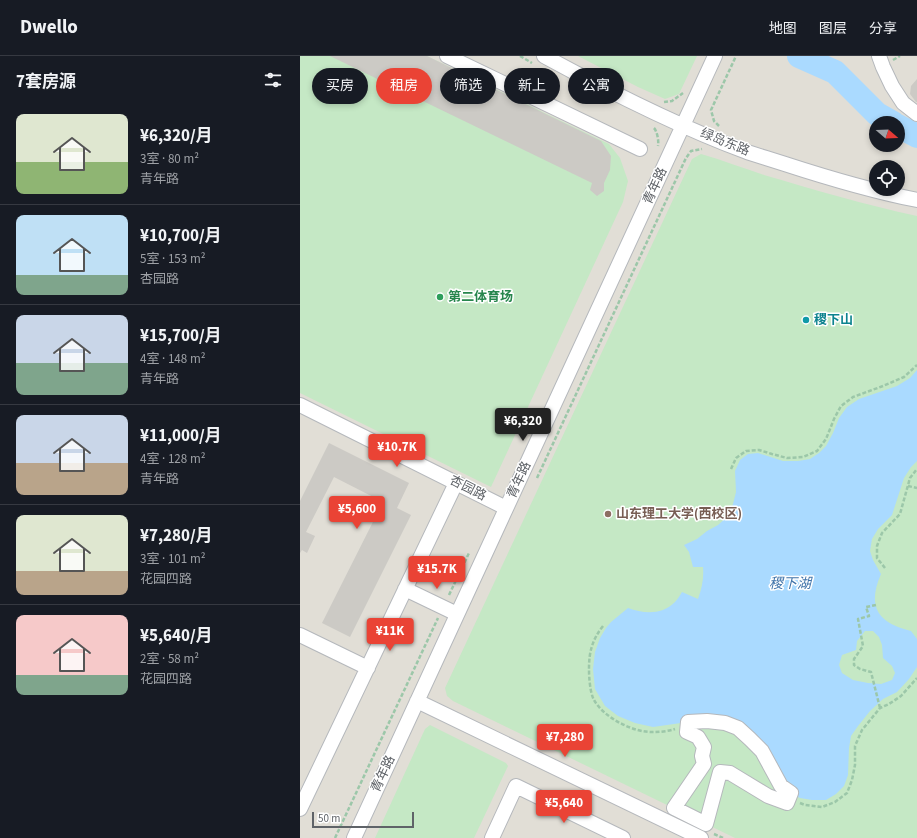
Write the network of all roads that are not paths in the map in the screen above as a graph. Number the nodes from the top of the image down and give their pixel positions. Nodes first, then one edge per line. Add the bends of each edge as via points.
1 (447, 56) edge
2 (715, 56) edge
3 (880, 56) edge
4 (540, 60) edge
5 (917, 114) edge
6 (683, 125) junction
7 (640, 149) dead end
8 (917, 200) edge
9 (300, 405) edge
10 (456, 483) junction
11 (506, 508) junction
12 (406, 589) junction
13 (457, 614) junction
14 (300, 635) edge
15 (368, 668) junction
16 (417, 700) junction
17 (688, 727) joint
18 (300, 809) edge
19 (706, 835) edge
20 (354, 838) edge
21 (492, 838) edge
22 (623, 838) edge

1 - 7 street
2 - 6 street, 青年路
3 - 5 street via 892,86 903,103
4 - 6 street, 绿岛东路
6 - 8 street, 绿岛东路 via 748,152 803,170 885,194
6 - 11 street, 青年路
9 - 10 street, 杏园路
10 - 11 street, 杏园路
10 - 12 street
11 - 13 street, 青年路
12 - 13 street
12 - 15 street
13 - 16 street, 青年路
14 - 15 street
15 - 18 street
16 - 19 street
16 - 20 street, 青年路
17 - 17 street via 687,732 698,736 704,747 704,764 674,808 706,824 720,772 730,773 768,796 787,803 791,793 781,786 762,752 738,728 725,723 707,721 688,722
21 - 22 street via 516,786

